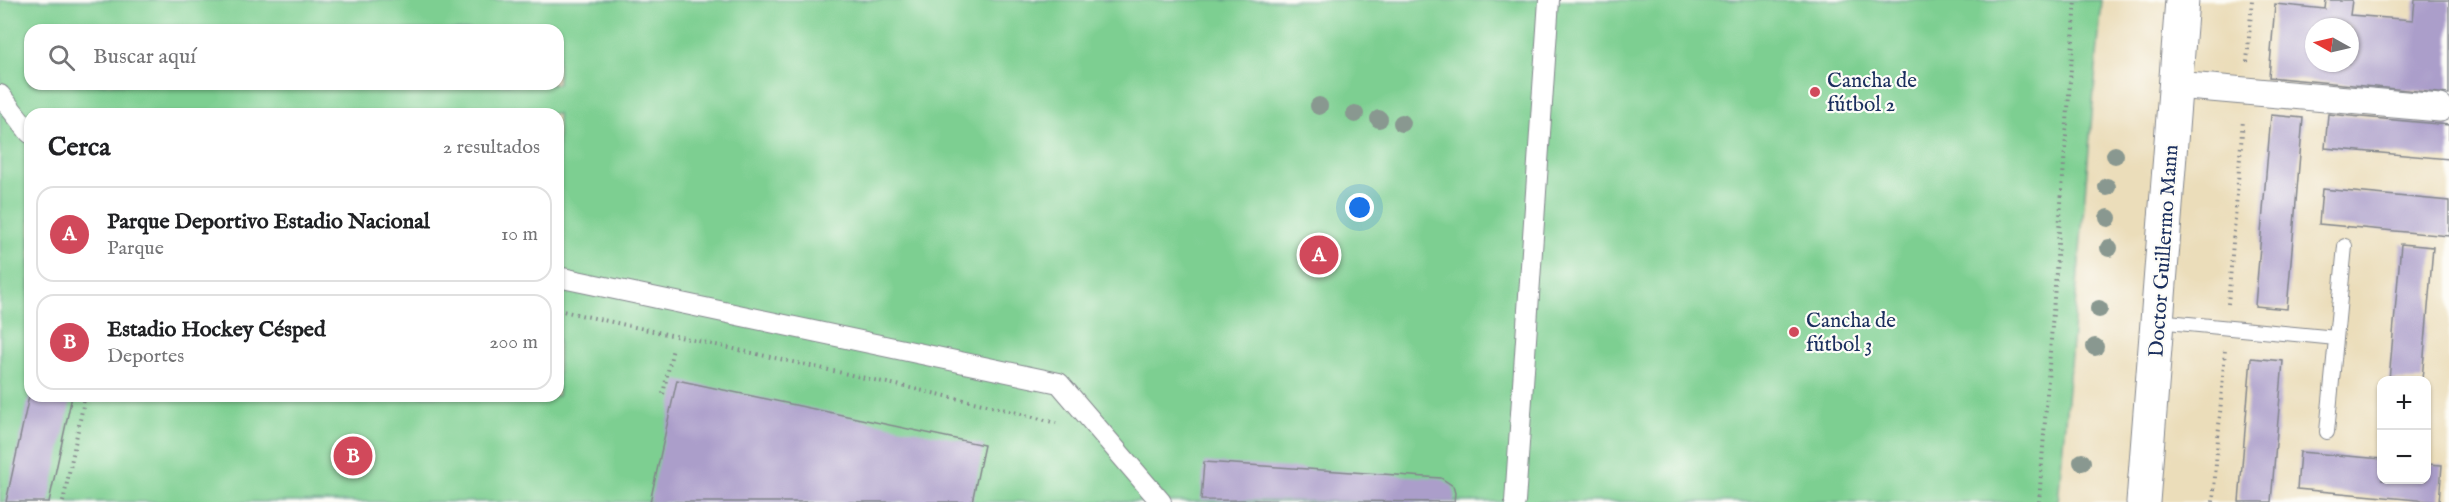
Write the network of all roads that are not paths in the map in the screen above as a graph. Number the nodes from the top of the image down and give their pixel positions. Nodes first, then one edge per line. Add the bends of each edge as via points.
1 (1549, 0) edge
2 (2182, 0) edge
3 (2175, 85) junction
4 (0, 95) edge
5 (2440, 108) dead end
6 (24, 125) edge
7 (2345, 246) dead end
8 (564, 278) edge
9 (2157, 321) junction
10 (2336, 338) junction
11 (2327, 432) dead end
12 (1161, 502) edge
13 (1515, 502) edge
14 (2143, 502) edge

1 - 13 street
2 - 3 main road, Doctor Guillermo Mann
3 - 5 street
3 - 9 main road, Doctor Guillermo Mann
4 - 6 street
7 - 10 lane
8 - 12 street via 1059,383
9 - 10 lane
9 - 14 main road, Doctor Guillermo Mann
10 - 11 lane

